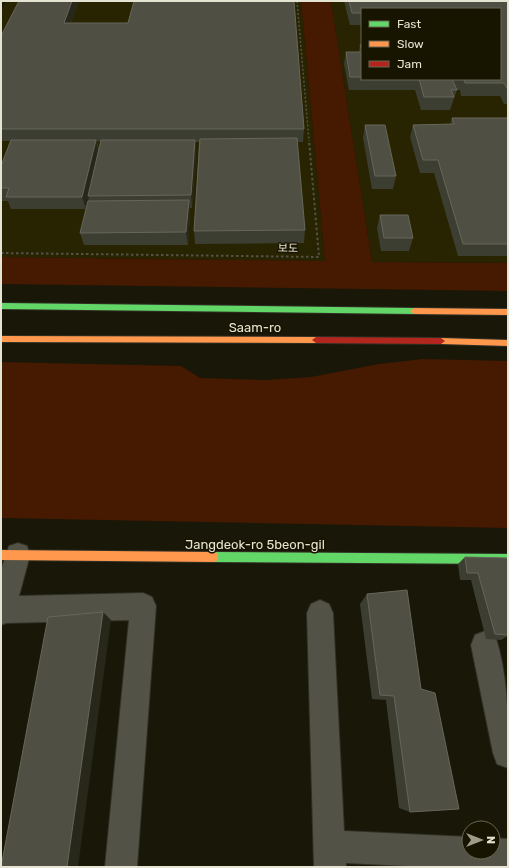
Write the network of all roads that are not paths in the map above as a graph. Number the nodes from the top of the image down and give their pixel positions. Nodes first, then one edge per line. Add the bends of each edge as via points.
1 (1, 306) edge
2 (508, 312) edge
3 (1, 339) edge
4 (508, 343) edge
5 (10, 555) edge
6 (508, 559) edge
7 (1, 611) edge
8 (320, 613) dead end
9 (485, 644) dead end
10 (508, 753) edge
11 (508, 855) edge
12 (329, 856) edge
13 (121, 867) edge

1 - 2 main road, Saam-ro
3 - 4 main road, Saam-ro
5 - 6 main road, Jangdeok-ro 5beon-gil
5 - 7 street
7 - 13 street via 143,606
8 - 12 street
9 - 10 street
11 - 12 street

